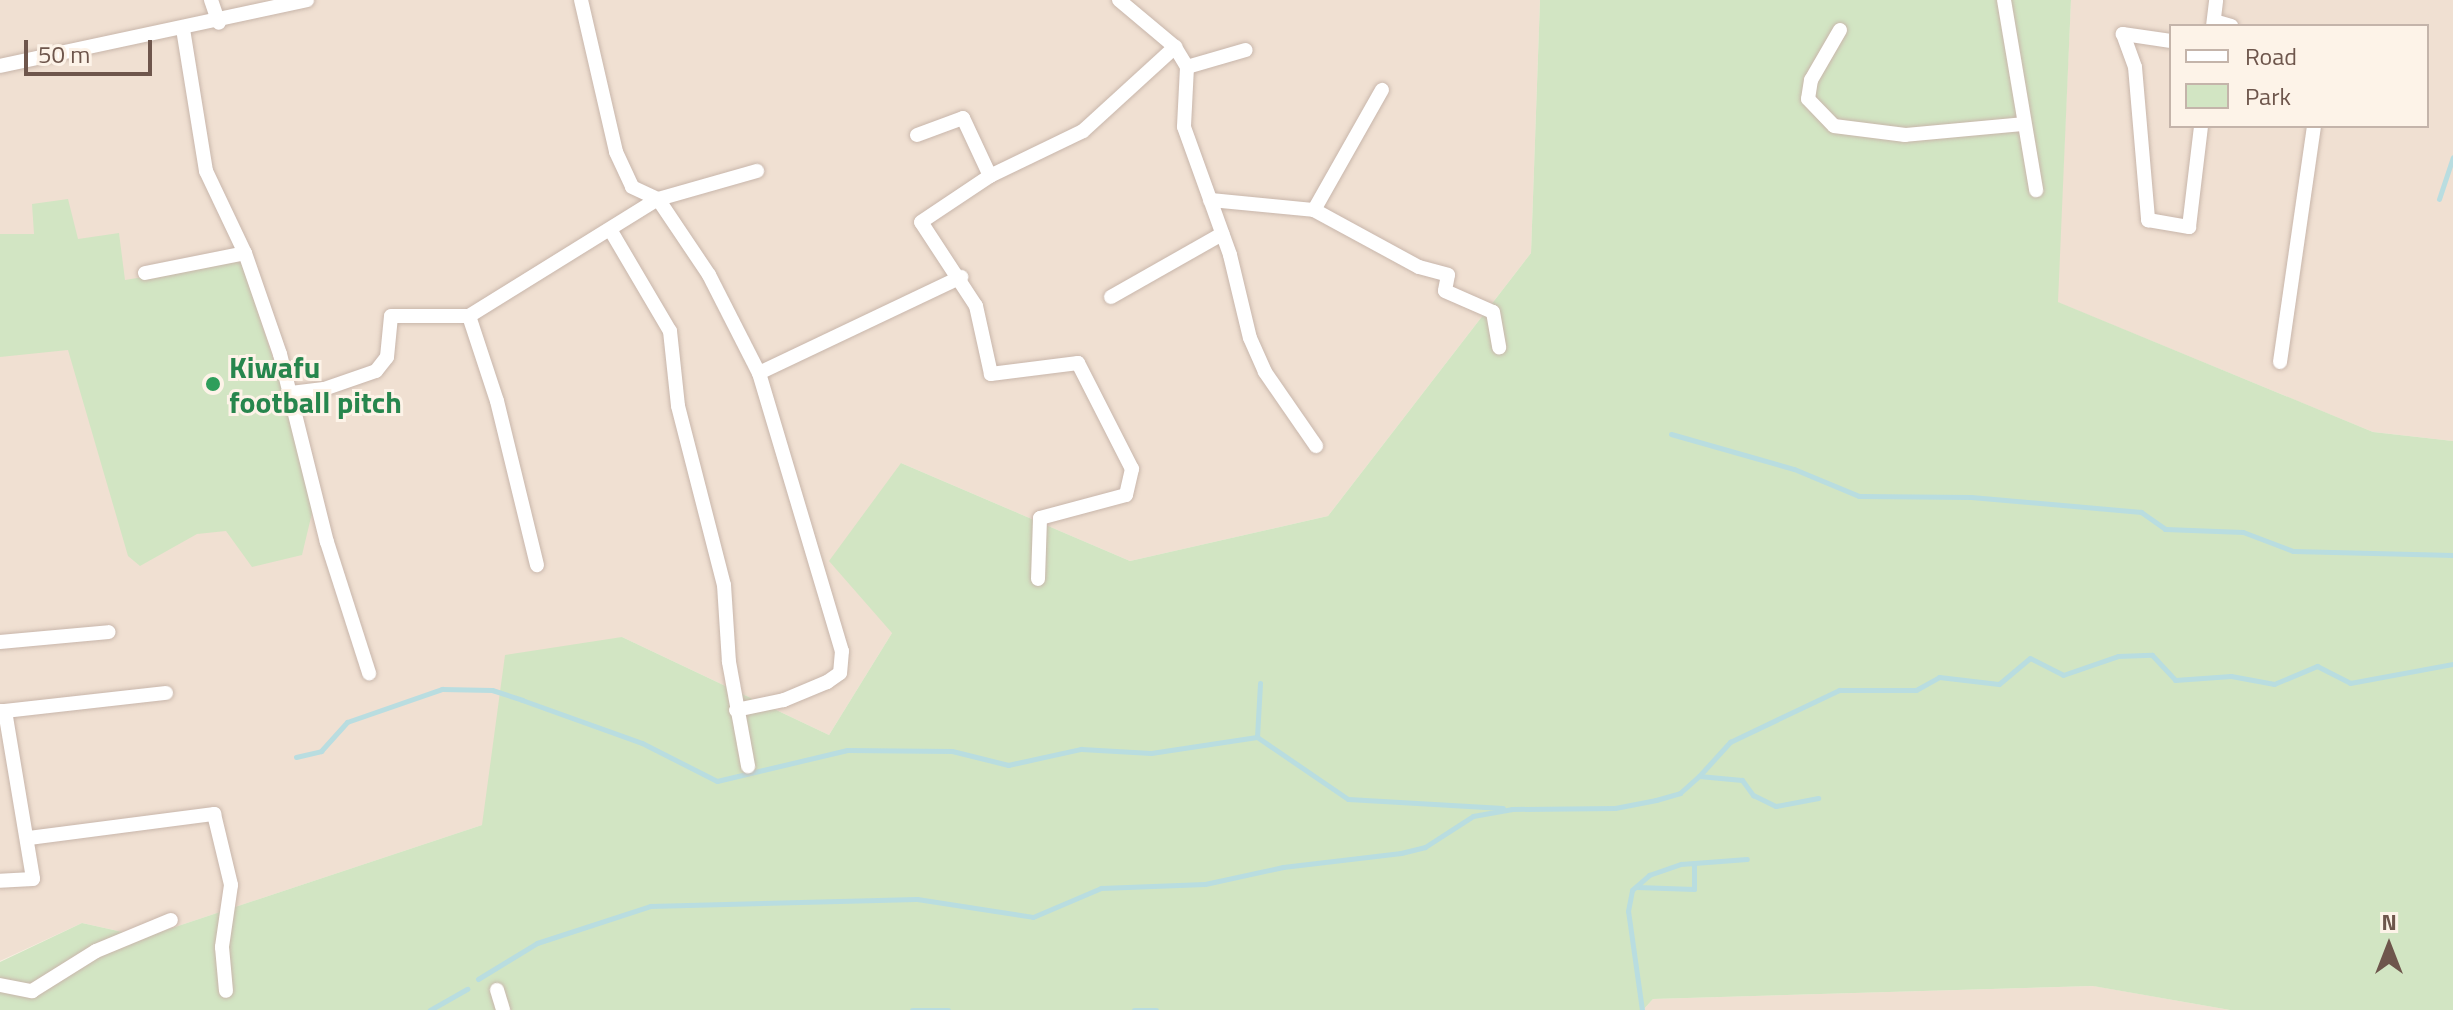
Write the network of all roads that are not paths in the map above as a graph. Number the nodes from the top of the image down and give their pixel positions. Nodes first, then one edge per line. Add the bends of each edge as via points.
1 (211, 0) edge
2 (307, 0) edge
3 (581, 0) edge
4 (1119, 0) edge
5 (2004, 0) edge
6 (2216, 0) edge
7 (219, 23) junction
8 (2214, 23) edge
9 (183, 29) junction
10 (1840, 30) dead end
11 (2169, 41) edge
12 (1175, 47) junction
13 (1246, 50) dead end
14 (0, 66) edge
15 (1187, 67) junction
16 (1382, 90) dead end
17 (2023, 124) junction
18 (2201, 128) edge
19 (2314, 128) edge
20 (917, 135) dead end
21 (757, 171) dead end
22 (990, 176) junction
23 (2036, 190) dead end
24 (658, 199) junction
25 (1210, 200) junction
26 (1314, 210) junction
27 (611, 231) junction
28 (1222, 234) junction
29 (245, 253) junction
30 (145, 273) dead end
31 (961, 277) junction
32 (1111, 297) dead end
33 (469, 316) junction
34 (1499, 347) dead end
35 (2280, 362) dead end
36 (759, 373) junction
37 (291, 393) junction
38 (1316, 446) dead end
39 (537, 565) dead end
40 (1038, 579) dead end
41 (109, 632) dead end
42 (0, 642) edge
43 (369, 673) dead end
44 (166, 693) dead end
45 (736, 710) junction
46 (3, 711) edge
47 (748, 766) dead end
48 (29, 838) junction
49 (0, 881) edge
50 (171, 920) dead end
51 (0, 985) edge
52 (497, 990) dead end
53 (226, 991) dead end
54 (503, 1010) edge

1 - 7 street
2 - 7 street
3 - 24 street via 625,177
4 - 12 street
5 - 17 street
6 - 8 street
7 - 9 street
9 - 14 street
9 - 29 street via 206,171
10 - 17 street via 1811,80 1808,99 1834,126 1905,135
11 - 18 street via 2123,34 2135,67 2148,220 2189,227
12 - 15 street
12 - 22 street via 1083,131
13 - 15 street
15 - 25 street via 1181,111
16 - 26 street
17 - 23 street
19 - 35 street
20 - 22 street via 963,118
21 - 24 street
22 - 31 street via 921,222
24 - 27 street
24 - 36 street via 694,249
25 - 26 street
25 - 28 street
26 - 34 street via 1419,267 1448,275 1445,291 1493,312
27 - 33 street
27 - 45 street via 670,331 678,406 724,585
28 - 32 street
28 - 38 street via 1257,355
29 - 30 street
29 - 37 street
31 - 36 street
31 - 40 street via 976,306 991,374 1078,363 1132,469 1126,495 1040,518
33 - 37 street via 396,314 387,325 387,357 376,371 324,389
33 - 39 street via 497,401
36 - 45 street via 842,651 840,673 827,682 784,700
37 - 43 street via 327,542
41 - 42 street
44 - 46 street
45 - 47 street
46 - 48 street
48 - 49 street via 33,879
48 - 53 street via 214,814 231,885 222,947
50 - 51 street via 96,951 32,991
52 - 54 street

